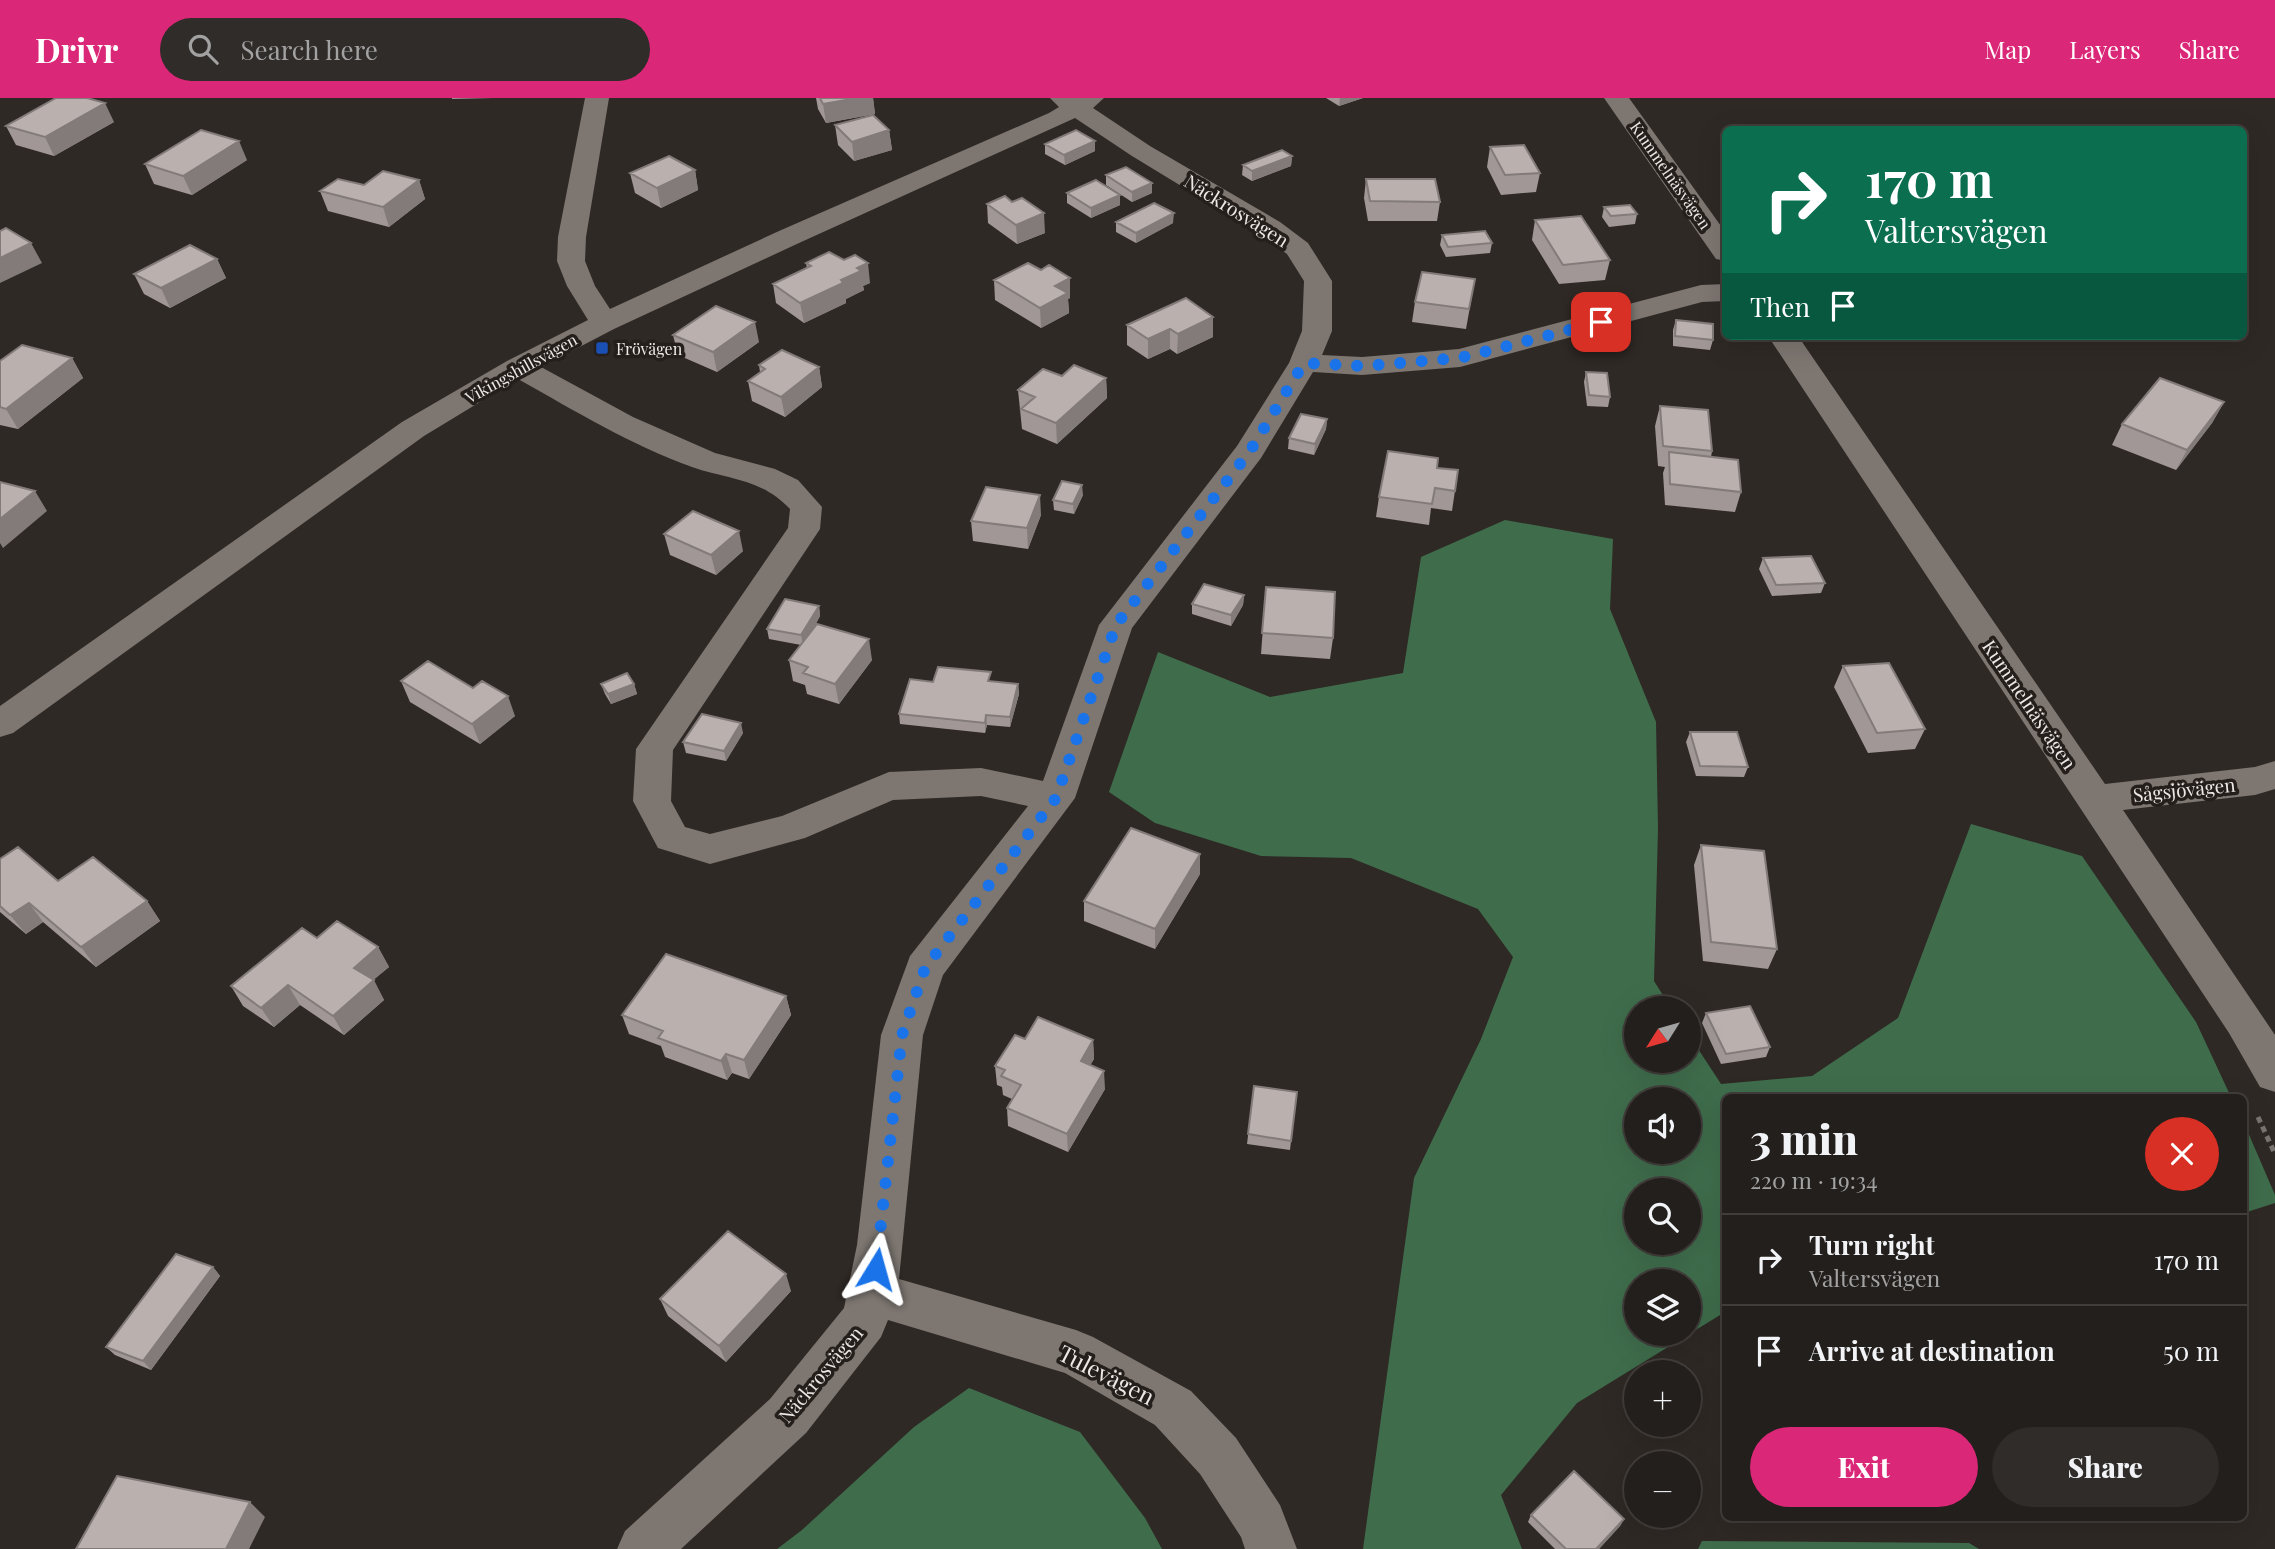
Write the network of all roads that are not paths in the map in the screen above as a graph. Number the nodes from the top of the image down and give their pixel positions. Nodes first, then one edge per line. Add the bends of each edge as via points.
1 (597, 98) edge
2 (1616, 98) edge
3 (1077, 101) edge
4 (1722, 247) edge
5 (1722, 292) edge
6 (604, 323) junction
7 (1786, 340) edge
8 (1304, 363) junction
9 (518, 367) junction
10 (0, 724) edge
11 (2275, 775) edge
12 (1056, 798) junction
13 (2093, 799) junction
14 (2275, 1074) edge
15 (873, 1294) junction
16 (643, 1549) edge
17 (1271, 1549) edge

1 - 6 street via 571,261
2 - 4 street, Kummelnäsvägen
3 - 6 street, Vikingshillsvägen
3 - 8 street, Näckrosvägen via 1141,151 1298,249 1318,281 1317,331
5 - 8 street via 1460,358 1362,366
6 - 9 street, Vikingshillsvägen
7 - 13 street, Kummelnäsvägen
8 - 12 street, Näckrosvägen via 1250,451 1116,625
9 - 10 street, Vikingshillsvägen via 413,429
9 - 12 street via 622,424 692,455 775,481 806,507 804,529 655,749 652,801 672,838 710,849 791,828 889,786 981,782
11 - 13 street, Sågsjövägen
12 - 15 street, Näckrosvägen via 925,968 902,1035
13 - 14 street, Kummelnäsvägen
15 - 16 street, Näckrosvägen via 864,1321 788,1416
15 - 17 street, Tulevägen via 1076,1353 1173,1408 1218,1457 1262,1523

